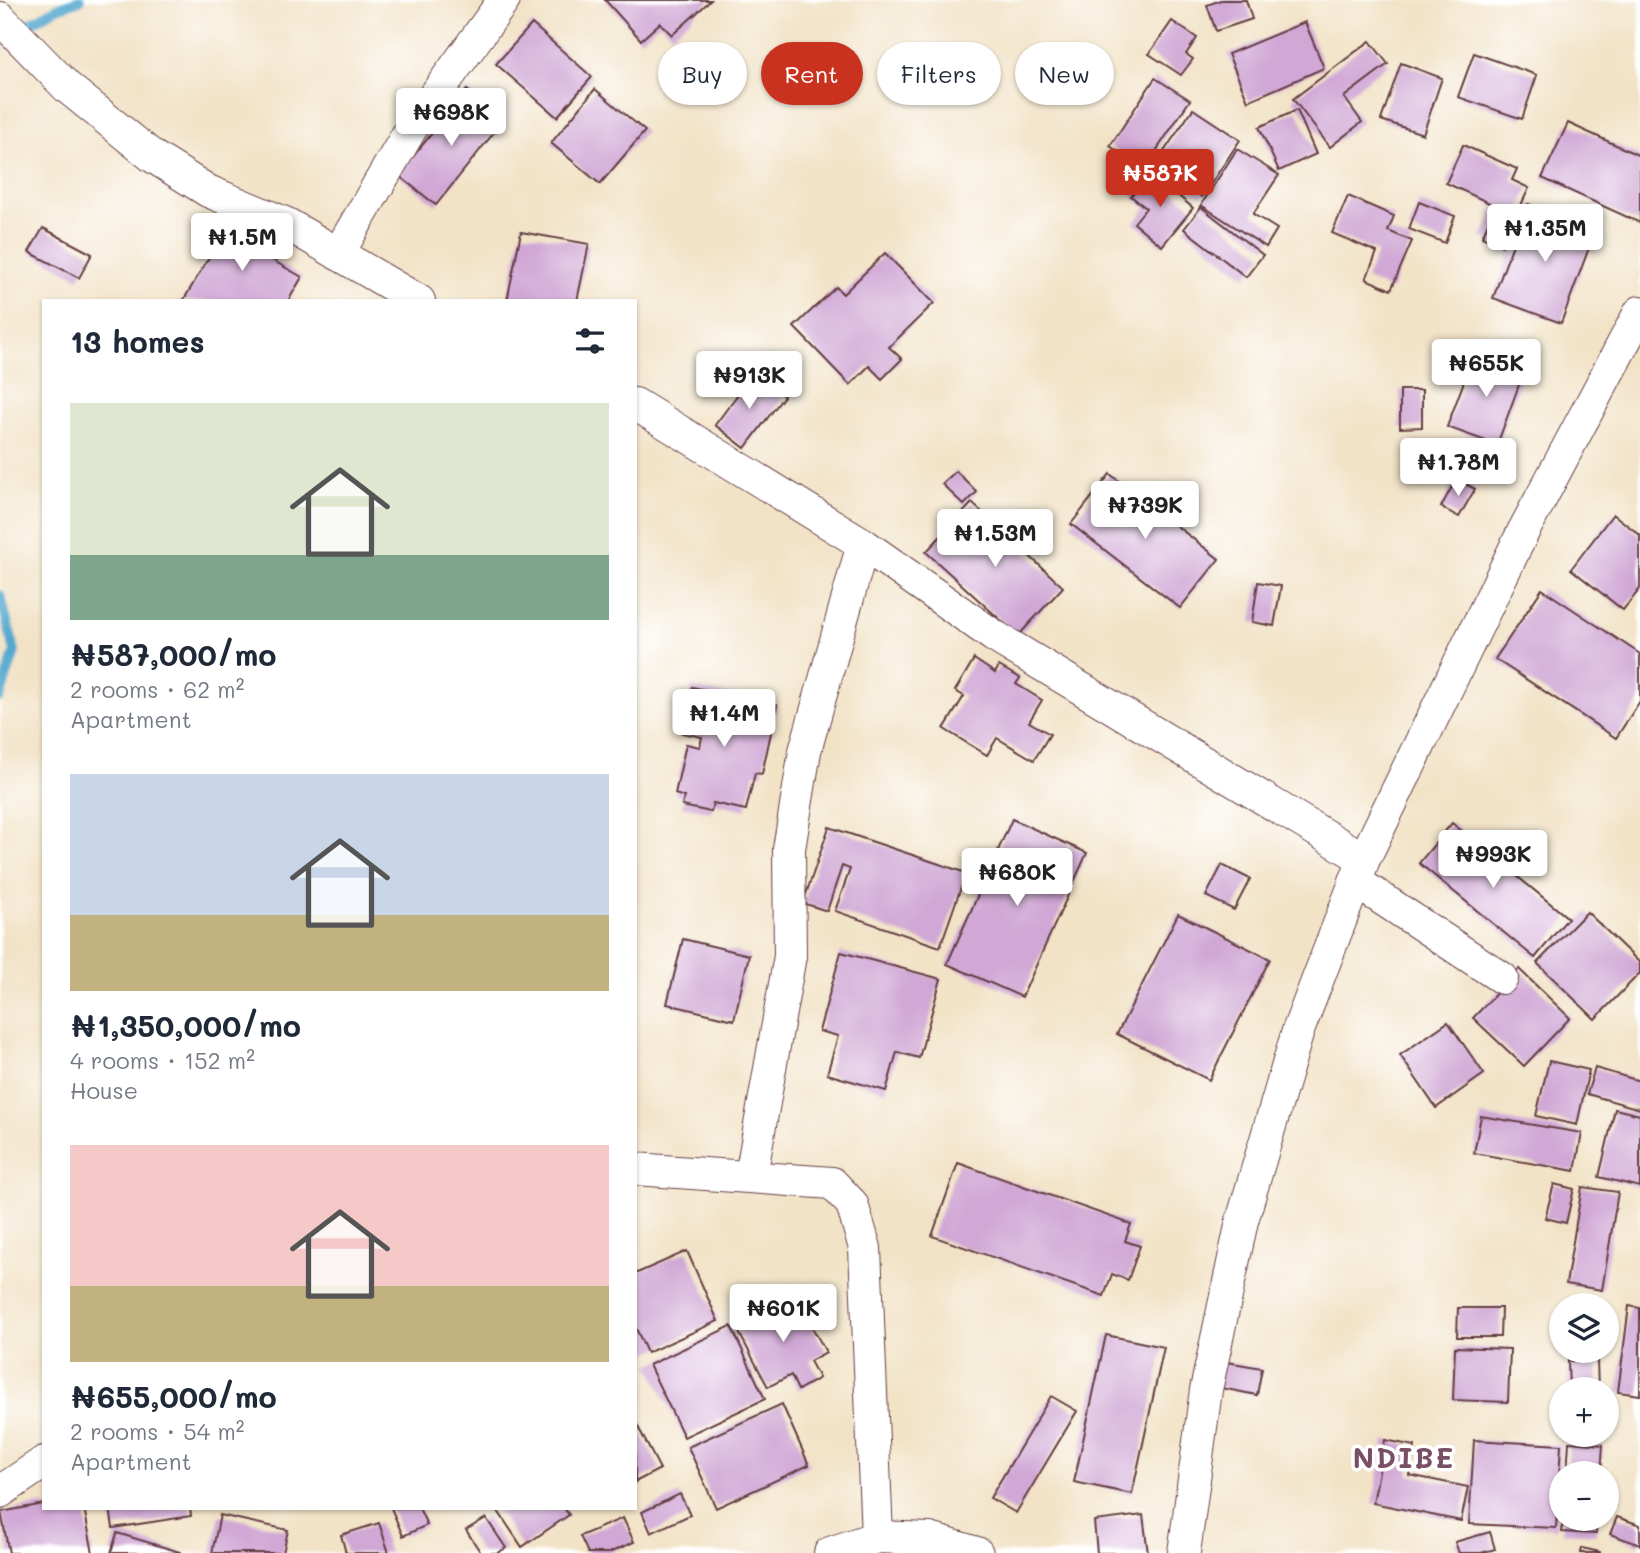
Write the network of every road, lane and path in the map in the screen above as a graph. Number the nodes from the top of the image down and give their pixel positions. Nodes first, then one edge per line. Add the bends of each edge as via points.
1 (504, 0) edge
2 (0, 18) edge
3 (338, 254) junction
4 (400, 297) edge
5 (1640, 312) edge
6 (637, 405) edge
7 (863, 544) junction
8 (1360, 870) junction
9 (1502, 978) dead end
10 (637, 1169) edge
11 (751, 1176) junction
12 (42, 1463) edge
13 (0, 1492) edge
14 (877, 1537) junction
15 (830, 1553) edge
16 (977, 1553) edge
17 (1184, 1553) edge

1 - 3 street via 412,127
2 - 3 street via 67,87 152,156 208,191 287,224
3 - 4 street
5 - 8 street via 1523,532
6 - 7 street
7 - 8 street via 994,636
7 - 11 street via 805,751 789,849 790,956
8 - 9 street
8 - 17 street via 1298,1031 1242,1221 1206,1390
10 - 11 street
11 - 14 street via 832,1183 852,1204 865,1248
12 - 13 street
14 - 15 street
14 - 16 street via 930,1539

